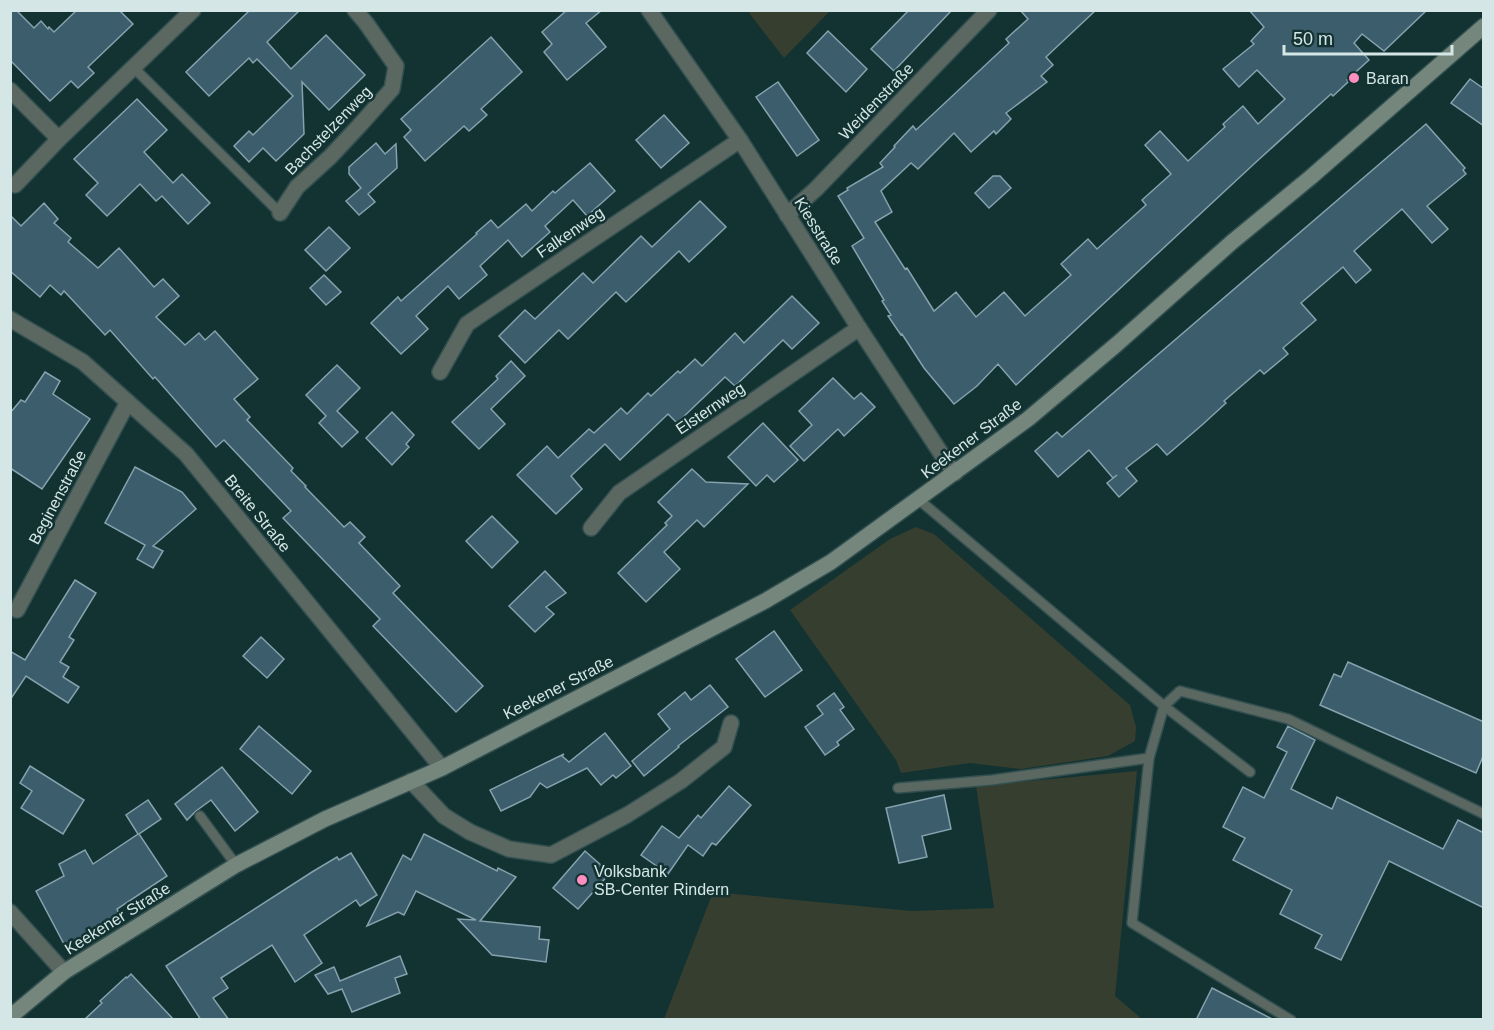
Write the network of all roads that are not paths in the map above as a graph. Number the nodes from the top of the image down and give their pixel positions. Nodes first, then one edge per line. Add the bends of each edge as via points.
1 (193, 10) edge
2 (355, 10) edge
3 (649, 10) edge
4 (989, 10) edge
5 (1484, 26) edge
6 (133, 67) junction
7 (10, 90) edge
8 (59, 139) junction
9 (740, 140) junction
10 (15, 185) dead end
11 (280, 213) joint
12 (787, 215) junction
13 (10, 319) edge
14 (859, 328) junction
15 (440, 372) dead end
16 (128, 402) junction
17 (955, 473) junction
18 (918, 499) junction
19 (591, 528) dead end
20 (17, 610) dead end
21 (1164, 706) junction
22 (731, 723) dead end
23 (1149, 758) junction
24 (442, 768) junction
25 (1250, 772) dead end
26 (411, 781) junction
27 (898, 788) dead end
28 (1484, 814) edge
29 (200, 816) dead end
30 (237, 866) junction
31 (10, 912) edge
32 (64, 972) junction
33 (10, 1017) edge
34 (1291, 1020) edge

1 - 6 street
2 - 11 street, Bachstelzenweg via 396,66 392,89 297,187
3 - 9 street, Kiesstraße
4 - 12 street, Weidenstraße
5 - 17 main road, Keekener Straße via 1028,419
6 - 8 street
6 - 11 lane
7 - 8 street
8 - 10 street
9 - 12 street, Kiesstraße
9 - 15 street, Falkenweg via 467,324
12 - 14 street, Kiesstraße
13 - 16 street, Breite Straße via 83,362
14 - 17 street, Kiesstraße
14 - 19 street, Elsternweg via 619,493
16 - 20 street, Beginenstraße
16 - 24 street, Breite Straße via 186,454
17 - 18 main road, Keekener Straße
18 - 21 lane
18 - 24 main road, Keekener Straße via 831,562 765,601
21 - 23 lane
21 - 25 lane
21 - 28 lane via 1180,691 1288,719
22 - 26 street via 724,747 681,781 551,855 509,849 470,832 444,816
23 - 27 lane via 992,780
23 - 34 lane via 1132,922
24 - 26 main road, Keekener Straße
26 - 30 main road, Keekener Straße via 324,819
29 - 30 lane
30 - 32 main road, Keekener Straße
31 - 32 street
32 - 33 main road, Keekener Straße

